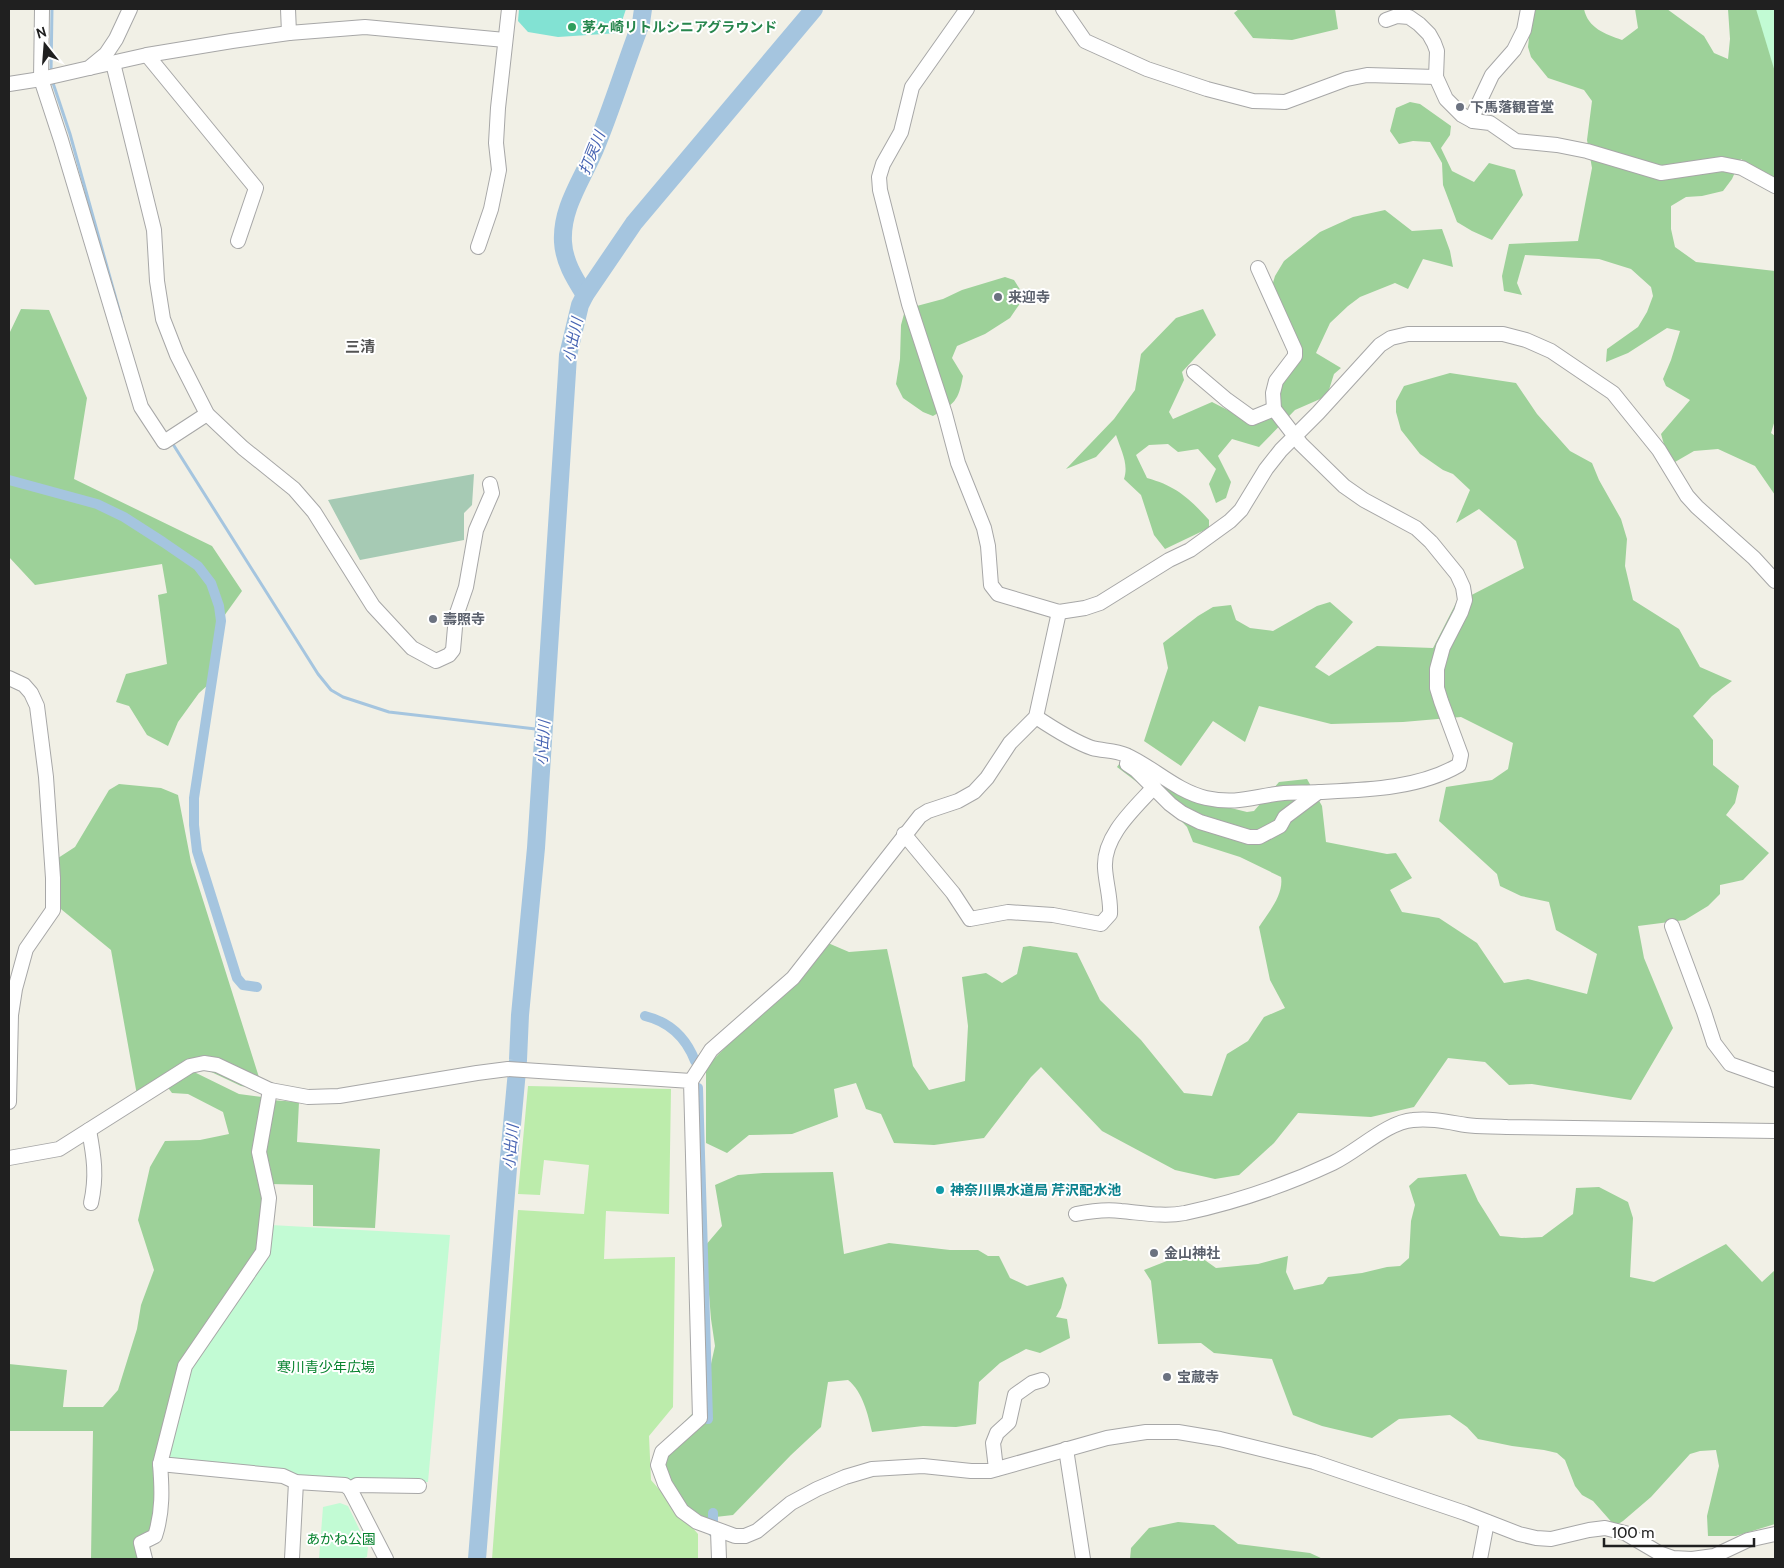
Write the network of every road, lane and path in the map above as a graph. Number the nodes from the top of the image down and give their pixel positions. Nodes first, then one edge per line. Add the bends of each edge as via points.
1 (42, 9) edge
2 (130, 9) edge
3 (288, 9) edge
4 (509, 9) edge
5 (967, 9) edge
6 (1063, 9) edge
7 (1528, 9) edge
8 (1386, 20) dead end
9 (289, 33) junction
10 (505, 40) junction
11 (147, 55) junction
12 (113, 63) junction
13 (89, 68) junction
14 (1436, 77) junction
15 (48, 78) junction
16 (9, 84) edge
17 (1473, 121) junction
18 (1775, 186) edge
19 (238, 242) dead end
20 (478, 247) dead end
21 (1258, 268) dead end
22 (1194, 372) dead end
23 (1274, 409) junction
24 (207, 414) junction
25 (1295, 436) junction
26 (490, 484) dead end
27 (1775, 581) edge
28 (1060, 612) junction
29 (9, 678) edge
30 (1036, 717) junction
31 (1093, 748) junction
32 (1154, 787) junction
33 (1317, 793) junction
34 (904, 834) junction
35 (1672, 926) dead end
36 (9, 1042) edge
37 (1775, 1080) edge
38 (691, 1081) junction
39 (270, 1090) junction
40 (9, 1102) edge
41 (89, 1130) junction
42 (1775, 1131) edge
43 (9, 1158) edge
44 (90, 1203) dead end
45 (1076, 1214) dead end
46 (1042, 1380) dead end
47 (1066, 1449) junction
48 (160, 1464) junction
49 (996, 1469) junction
50 (296, 1482) junction
51 (419, 1486) dead end
52 (350, 1488) junction
53 (1487, 1522) junction
54 (714, 1529) junction
55 (1775, 1534) edge
56 (381, 1558) edge
57 (1714, 1558) edge
58 (146, 1559) edge
59 (292, 1559) edge
60 (719, 1559) edge
61 (1083, 1559) edge
62 (1480, 1559) edge

1 - 15 street
2 - 13 street via 106,54
3 - 9 street
4 - 10 street
5 - 28 street via 912,87 901,132 883,164 880,190 909,304 946,414 958,463 984,528 991,585 998,594
6 - 14 street via 1085,41 1147,69 1207,90 1253,101 1285,102 1367,75
7 - 17 street via 1524,30 1514,50 1492,74
8 - 14 street via 1397,16 1409,17 1429,34 1436,52
9 - 10 street via 365,27
9 - 11 street
10 - 20 street via 496,143 499,170 491,209
11 - 12 street
11 - 19 street via 256,188
12 - 13 street
12 - 24 street via 154,230 163,319
13 - 15 street
14 - 17 street via 1446,99
15 - 16 street
15 - 24 street via 62,140 141,407 164,442
17 - 18 street via 1490,123 1516,142 1587,151 1661,173 1722,164 1742,168
21 - 23 street via 1295,350 1295,356 1276,381
22 - 23 street via 1252,418
23 - 25 street
24 - 26 street via 294,489 314,512 373,606 412,648 436,661 449,656 453,650 456,616 466,587 476,530 492,493
25 - 27 street via 1380,345 1391,338 1408,334 1503,334 1526,340 1551,351 1613,393 1659,450 1687,496
25 - 28 street via 1266,469 1230,521 1190,550 1100,603
25 - 33 street via 1344,486 1416,528 1431,542 1457,574 1465,600 1443,647 1437,669 1441,701 1461,755 1459,765 1446,773 1419,781
28 - 30 street
29 - 36 street via 24,685 37,706 46,777 53,910 26,949 16,984
30 - 31 street
30 - 34 street via 1010,743 988,778 974,792 928,811
31 - 32 street via 1121,759
31 - 33 street via 1126,755 1166,780 1203,797 1222,801 1243,801 1284,793
32 - 33 street via 1182,813 1249,837 1280,826 1285,817
32 - 34 street via 1122,823 1107,848 1105,866 1110,914 1101,924 1053,915 1008,912 970,919
34 - 38 street via 793,978 711,1050
35 - 37 street via 1714,1043 1730,1064
36 - 40 street
38 - 39 street via 508,1069 322,1097
38 - 54 street via 700,1418 662,1452 658,1465 665,1484 682,1511
39 - 41 street via 218,1065 190,1066
39 - 48 street via 259,1152 268,1198 263,1252 186,1366
41 - 43 street via 58,1149
41 - 44 street via 96,1172
42 - 45 street via 1507,1127 1434,1119 1411,1120 1390,1127 1335,1162 1285,1184 1211,1206 1174,1214 1099,1210
46 - 49 street via 1015,1395 1009,1422 997,1433 993,1443
47 - 49 street
47 - 53 street via 1146,1432 1178,1432 1220,1439 1314,1462
47 - 61 street
48 - 50 street via 282,1476
48 - 58 street via 159,1523 155,1536 141,1543
49 - 54 street via 971,1471 923,1466 872,1470 817,1489 745,1536
50 - 52 street
50 - 59 street
51 - 52 street via 357,1485
52 - 56 street
53 - 57 street via 1520,1534 1552,1539 1605,1528 1624,1532 1673,1558
53 - 62 street
54 - 60 street
55 - 57 street via 1748,1540

